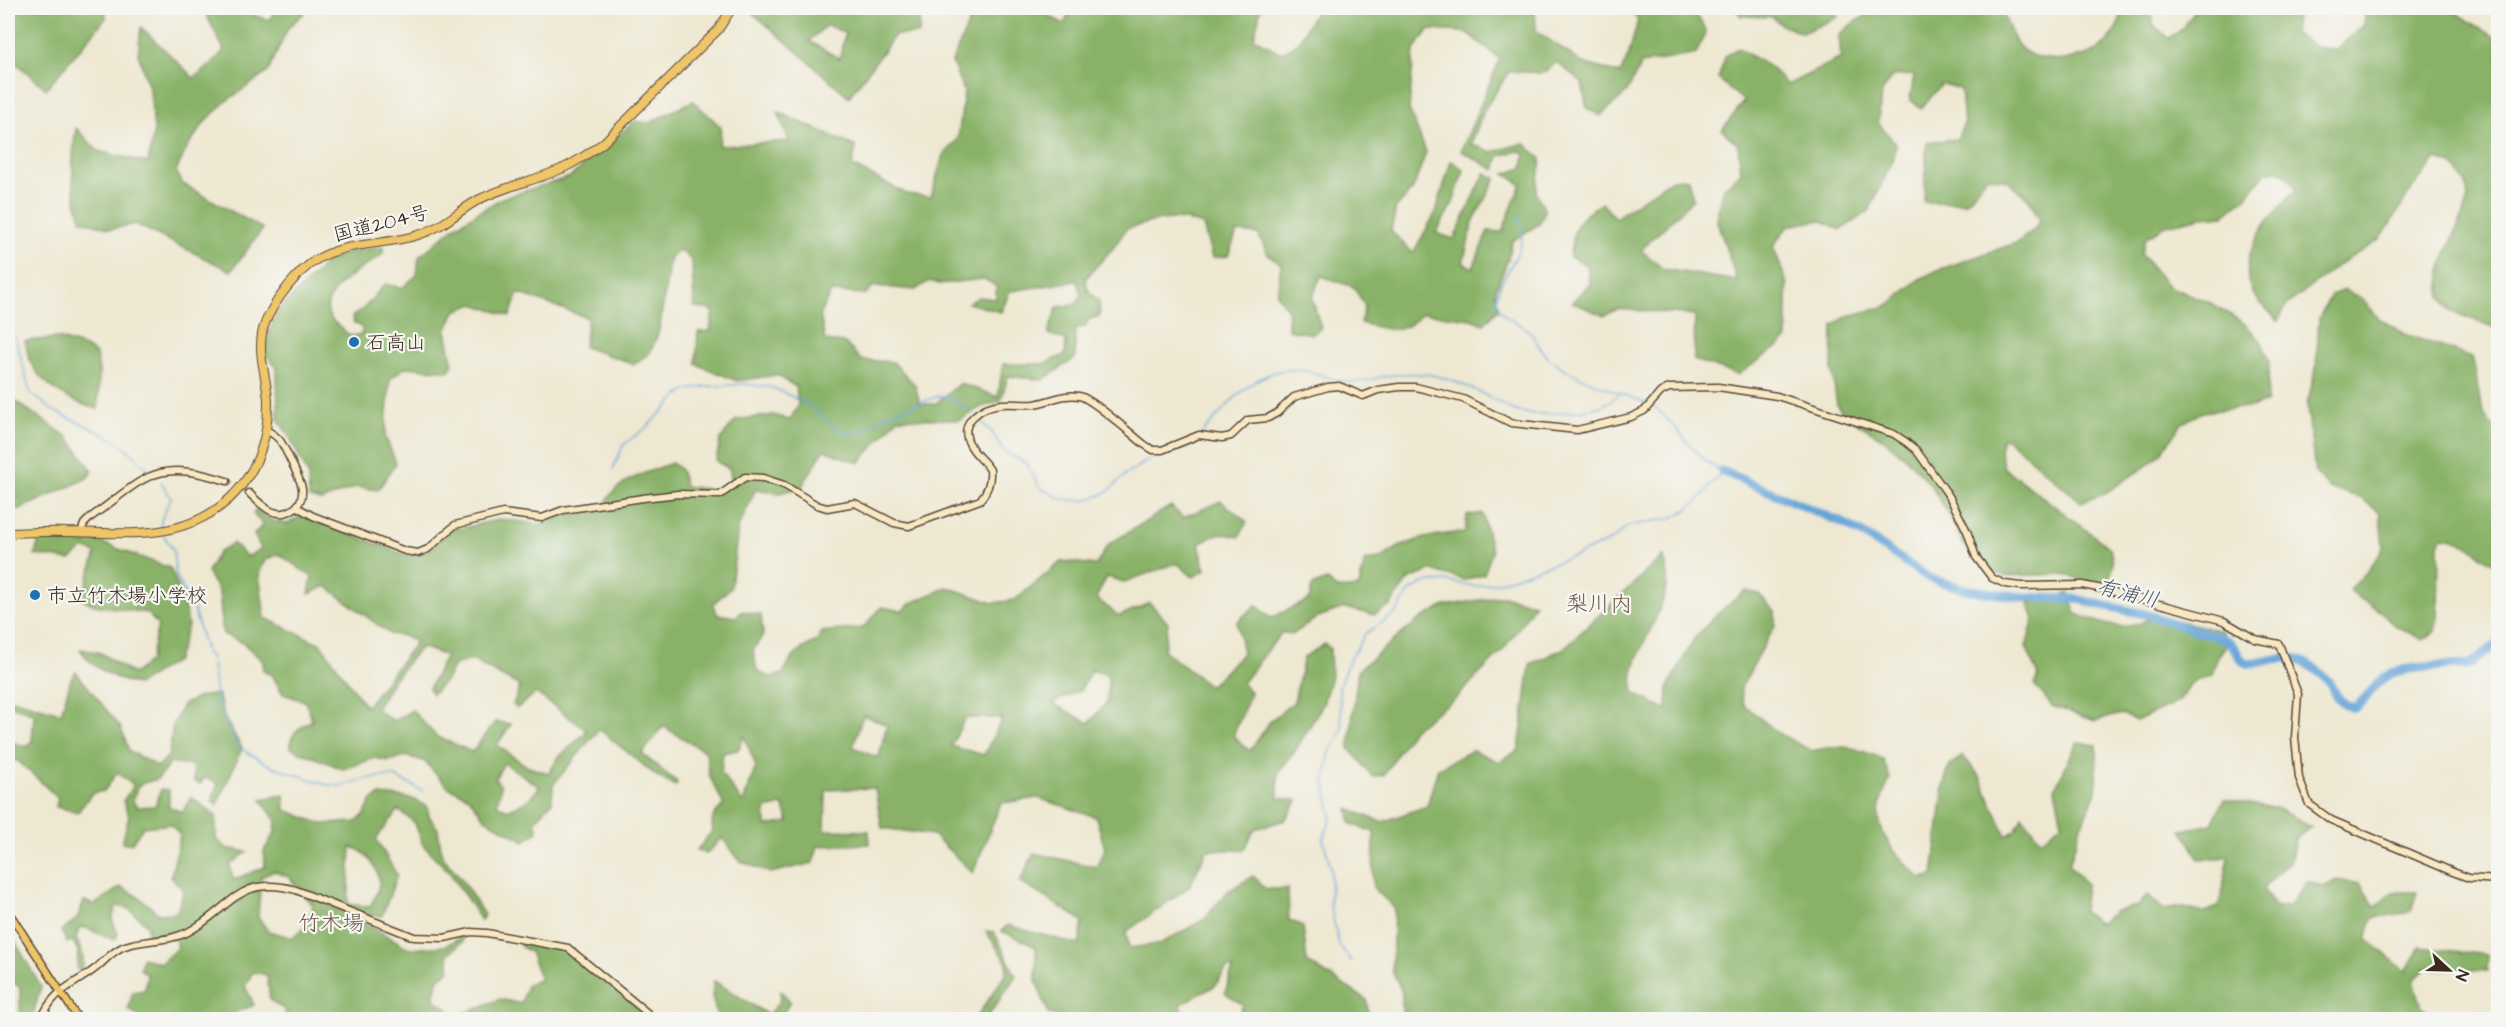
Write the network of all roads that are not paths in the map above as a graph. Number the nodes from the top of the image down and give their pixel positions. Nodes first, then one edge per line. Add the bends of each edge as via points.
1 (732, 8) edge
2 (266, 430) junction
3 (226, 480) tunnel mouth
4 (249, 493) tunnel mouth
5 (297, 507) junction
6 (81, 532) junction
7 (8, 533) edge
8 (2499, 880) edge
9 (8, 911) edge
10 (59, 991) junction
11 (41, 1020) edge
12 (79, 1020) edge
13 (656, 1020) edge

1 - 2 highway, 国道204号 via 718,30 603,143 583,157 562,169 501,189 435,229 340,248 307,266 274,304 262,333 260,348 268,399
2 - 5 street via 281,442 300,479 302,489
2 - 6 highway, 国道204号 via 255,463 234,496 218,510 154,532
3 - 6 street via 184,470 158,471 91,517
4 - 5 street via 274,513
5 - 8 street via 417,553 428,549 455,525 503,513 542,518 562,510 643,498 720,495 746,477 784,484 817,506 855,503 894,523 909,526 980,500 985,494 990,470 971,448 966,430 982,409 1002,404 1034,404 1080,396 1145,445 1162,450 1199,435 1231,436 1248,420 1268,418 1294,397 1339,386 1363,396 1378,390 1416,387 1462,399 1511,423 1577,430 1644,411 1665,389 1718,387 1777,396 1894,434 1916,450 1949,496 1983,568 1999,581 2020,586 2082,585 2103,589 2224,621 2254,639 2280,646 2298,694 2296,754 2299,778 2309,804 2331,820 2453,872 2469,878
6 - 7 highway, 国道204号
9 - 10 main road
10 - 11 street
10 - 12 main road
10 - 13 street via 119,948 178,936 247,889 277,885 414,938 487,933 567,948

